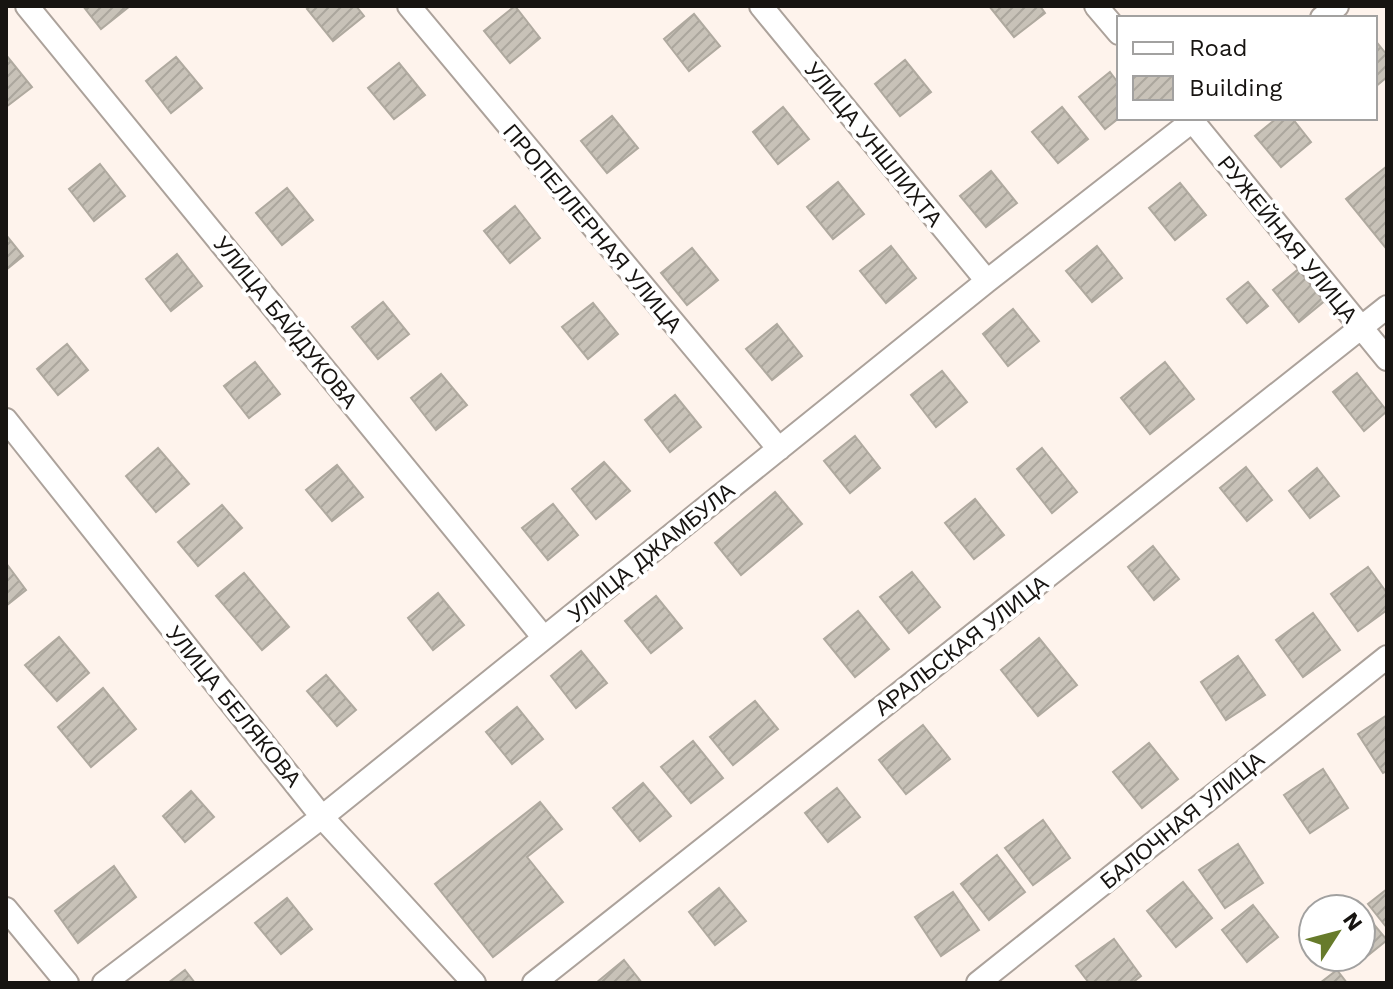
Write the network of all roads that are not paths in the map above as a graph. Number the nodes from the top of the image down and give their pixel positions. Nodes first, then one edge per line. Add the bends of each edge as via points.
1 (27, 6) edge
2 (409, 6) edge
3 (761, 6) edge
4 (1096, 6) edge
5 (1117, 31) edge
6 (1192, 120) edge
7 (1194, 120) edge
8 (987, 281) junction
9 (1387, 307) edge
10 (1361, 328) junction
11 (1387, 359) edge
12 (6, 420) edge
13 (779, 449) junction
14 (544, 638) junction
15 (1387, 657) edge
16 (322, 817) junction
17 (6, 909) edge
18 (67, 983) edge
19 (104, 983) edge
20 (474, 983) edge
21 (534, 983) edge
22 (978, 983) edge

1 - 14 street, УЛИЦА БАЙДУКОВА
2 - 13 street, ПРОПЕЛЛЕРНАЯ УЛИЦА
3 - 8 street, УЛИЦА УНШЛИХТА
4 - 5 street
6 - 8 street, УЛИЦА ДЖАМБУЛА
7 - 10 street, РУЖЕЙНАЯ УЛИЦА
8 - 13 street, УЛИЦА ДЖАМБУЛА
9 - 10 street, АРАЛЬСКАЯ УЛИЦА
10 - 11 street, РУЖЕЙНАЯ УЛИЦА
10 - 21 street, АРАЛЬСКАЯ УЛИЦА
12 - 16 street, УЛИЦА БЕЛЯКОВА
13 - 14 street, УЛИЦА ДЖАМБУЛА
14 - 16 street, УЛИЦА ДЖАМБУЛА
15 - 22 street, БАЛОЧНАЯ УЛИЦА
16 - 19 street, УЛИЦА ДЖАМБУЛА
16 - 20 street, УЛИЦА БЕЛЯКОВА
17 - 18 street

